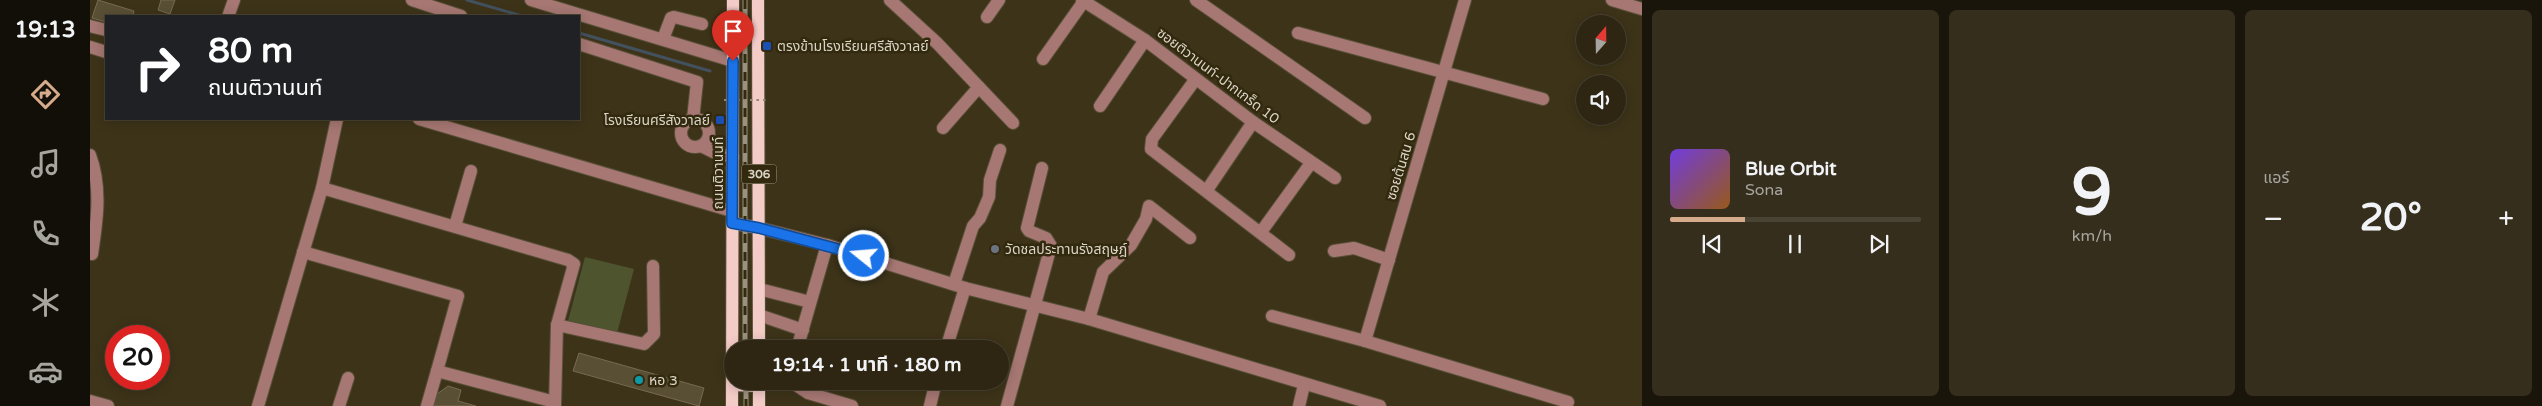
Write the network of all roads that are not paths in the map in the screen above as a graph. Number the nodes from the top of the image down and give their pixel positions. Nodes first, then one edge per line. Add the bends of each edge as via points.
1 (234, 0) edge
2 (412, 0) edge
3 (531, 0) edge
4 (733, 0) edge
5 (758, 0) edge
6 (890, 0) edge
7 (999, 0) edge
8 (1196, 0) edge
9 (1465, 0) edge
10 (1612, 0) edge
11 (1083, 1) edge
12 (450, 6) edge
13 (568, 9) edge
14 (1642, 9) edge
15 (229, 14) dead end
16 (459, 15) edge
17 (987, 16) dead end
18 (702, 24) dead end
19 (90, 26) edge
20 (105, 30) edge
21 (1298, 33) dead end
22 (664, 39) junction
23 (1145, 40) junction
24 (580, 44) edge
25 (90, 48) edge
26 (105, 52) edge
27 (1043, 59) dead end
28 (733, 61) junction
29 (1446, 71) junction
30 (1195, 80) junction
31 (979, 87) junction
32 (1543, 99) dead end
33 (1100, 106) dead end
34 (1365, 118) dead end
35 (693, 119) junction
36 (337, 120) edge
37 (422, 120) edge
38 (1253, 122) junction
39 (1013, 123) dead end
40 (943, 128) dead end
41 (701, 146) junction
42 (1000, 150) dead end
43 (90, 155) edge
44 (733, 157) junction
45 (1311, 163) junction
46 (1042, 168) dead end
47 (471, 171) dead end
48 (1335, 178) dead end
49 (322, 188) junction
50 (1206, 190) junction
51 (732, 217) junction
52 (455, 226) junction
53 (759, 228) junction
54 (92, 231) edge
55 (1261, 232) junction
56 (1190, 238) dead end
57 (828, 245) junction
58 (1334, 251) dead end
59 (303, 252) junction
60 (91, 255) edge
61 (1289, 255) dead end
62 (1389, 260) junction
63 (653, 266) dead end
64 (960, 286) junction
65 (759, 288) junction
66 (810, 302) junction
67 (1034, 305) junction
68 (759, 315) junction
69 (1272, 316) dead end
70 (1090, 319) junction
71 (557, 325) junction
72 (803, 330) junction
73 (732, 340) edge
74 (759, 340) edge
75 (800, 340) edge
76 (948, 340) edge
77 (1365, 341) junction
78 (437, 371) junction
79 (348, 378) dead end
80 (1304, 385) junction
81 (732, 390) edge
82 (759, 390) edge
83 (804, 390) edge
84 (934, 390) edge
85 (90, 401) edge
86 (536, 402) edge
87 (1568, 402) dead end
88 (555, 404) edge
89 (108, 406) edge
90 (258, 406) edge
91 (339, 406) edge
92 (427, 406) edge
93 (732, 406) edge
94 (759, 406) edge
95 (852, 406) edge
96 (930, 406) edge
97 (1007, 406) edge
98 (1298, 406) edge
99 (1380, 406) edge

1 - 15 street
2 - 12 street
3 - 13 street
4 - 28 main road, ถนนติวานนท์ / 306
5 - 53 main road, 306
6 - 31 street
7 - 17 street
8 - 34 street
9 - 29 street, ซอยต้นสน 6
10 - 14 street
11 - 23 street, ซอยติวานนท์-ปากเกร็ด 10
11 - 27 street
12 - 16 street
13 - 22 street
18 - 22 street via 670,18
19 - 20 street
21 - 29 street
22 - 28 street
23 - 30 street, ซอยติวานนท์-ปากเกร็ด 10
23 - 33 street
24 - 35 street via 696,82
25 - 26 street
28 - 44 main road, ถนนติวานนท์ / 306
29 - 32 street
29 - 62 street, ซอยต้นสน 6
30 - 38 street, ซอยติวานนท์-ปากเกร็ด 10
30 - 50 street via 1150,146
31 - 39 street
31 - 40 street
35 - 41 street via 704,123 710,133
35 - 41 street via 683,124 680,135 686,145
36 - 49 street
37 - 51 street
38 - 45 street, ซอยติวานนท์-ปากเกร็ด 10
38 - 50 street
41 - 44 street
42 - 64 street via 988,197 980,218 973,226
43 - 54 street via 97,188
44 - 51 main road, ถนนติวานนท์ / 306
45 - 48 street, ซอยติวานนท์-ปากเกร็ด 10
45 - 55 street
46 - 67 street via 1027,228 1029,232 1046,238 1051,246
47 - 52 street
49 - 52 street
49 - 59 street
50 - 55 street
51 - 53 main road
51 - 73 main road, ถนนติวานนท์ / 306
52 - 71 street via 574,264
53 - 57 street
53 - 65 main road, 306
54 - 60 street
55 - 61 street
56 - 70 street via 1149,206 1146,219 1131,245 1103,272
57 - 64 street
57 - 66 street
58 - 62 street via 1354,248
59 - 78 street via 458,296
59 - 90 street
62 - 77 street, ซอยต้นสน 6
63 - 71 street via 654,334 644,344
64 - 67 street
64 - 76 street
65 - 66 street
65 - 68 main road, 306
66 - 72 street
67 - 70 street
67 - 97 street
68 - 72 street
68 - 74 main road, 306
69 - 77 street
70 - 80 street
71 - 88 street
72 - 75 street
77 - 87 street
78 - 86 street
78 - 92 street
79 - 91 street
80 - 98 street
80 - 99 street
81 - 93 main road, ถนนติวานนท์ / 306
82 - 94 main road
83 - 95 street
84 - 96 street
85 - 89 street
86 - 88 street

